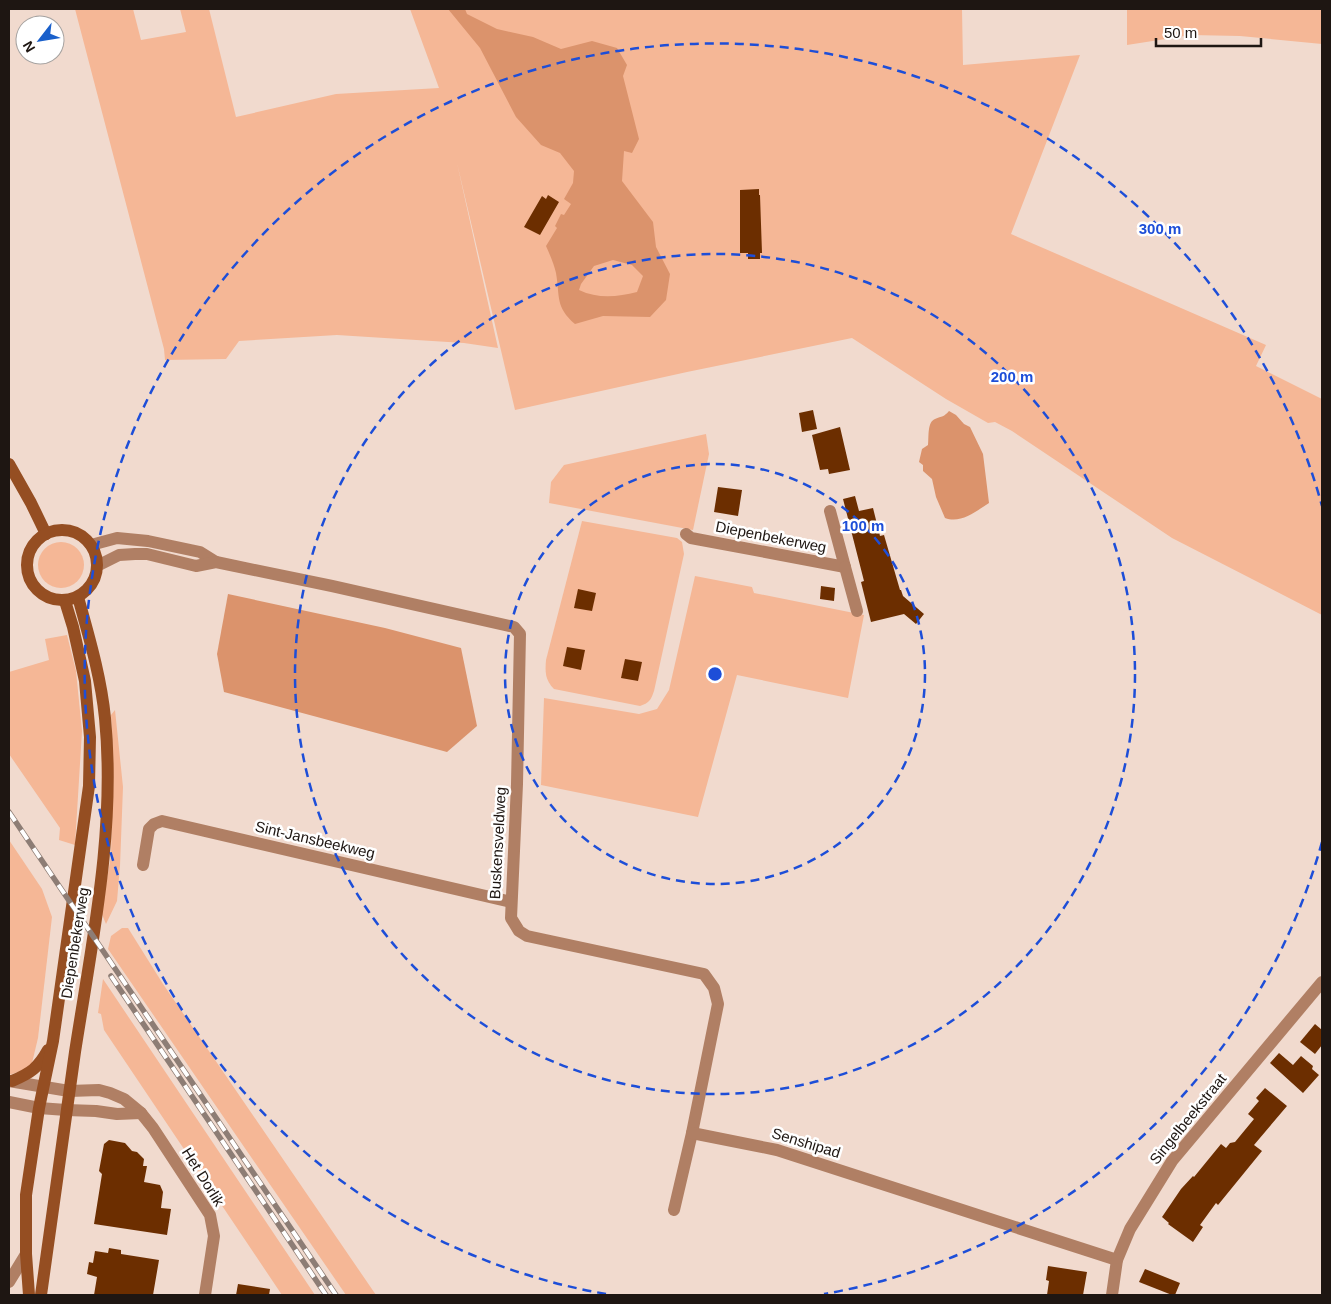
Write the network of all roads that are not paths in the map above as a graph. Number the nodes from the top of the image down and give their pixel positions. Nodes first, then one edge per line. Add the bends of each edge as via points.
1 (9, 464) edge
2 (830, 511) dead end
3 (46, 534) junction
4 (689, 536) dead end
5 (91, 545) junction
6 (216, 562) junction
7 (98, 566) junction
8 (845, 567) junction
9 (78, 597) junction
10 (65, 601) junction
11 (856, 611) dead end
12 (143, 865) dead end
13 (511, 902) junction
14 (1322, 982) edge
15 (53, 1041) junction
16 (10, 1081) edge
17 (44, 1088) junction
18 (69, 1091) junction
19 (9, 1102) edge
20 (39, 1108) junction
21 (66, 1110) junction
22 (141, 1113) junction
23 (692, 1133) junction
24 (674, 1210) dead end
25 (26, 1254) junction
26 (1117, 1260) junction
27 (9, 1282) edge
28 (29, 1295) edge
29 (41, 1295) edge
30 (205, 1295) edge
31 (1112, 1295) edge

1 - 3 main road
2 - 8 street, Diepenbekerweg
3 - 5 main road via 56,530 71,531
3 - 10 main road via 35,542 28,555 26,570 40,594
4 - 8 street, Diepenbekerweg
5 - 6 street, Buskensveldweg via 117,538 148,541 200,552
5 - 7 main road
6 - 7 street, Buskensveldweg via 196,566 147,554 127,554
6 - 13 street, Buskensveldweg via 514,627 520,634
7 - 9 main road via 90,588
8 - 11 street, Diepenbekerweg
9 - 10 main road
9 - 18 main road, Diepenbekerweg via 95,661 105,717 108,803 100,891
10 - 15 main road, Diepenbekerweg via 85,681 90,737 89,786
12 - 13 street, Sint-Jansbeekweg via 149,829 162,820
13 - 23 street, Buskensveldweg via 511,918 519,931 527,936 704,974 714,988 718,1004
14 - 26 street, Singelbeekstraat via 1172,1161 1130,1229
15 - 16 main road via 40,1064 24,1076
15 - 17 main road, Diepenbekerweg
16 - 17 street, Het Dorlik
17 - 18 street, Het Dorlik
17 - 20 main road, Diepenbekerweg
18 - 21 main road, Diepenbekerweg
18 - 22 street, Het Dorlik via 110,1093 124,1099
19 - 20 street
20 - 21 street
20 - 25 main road, Diepenbekerweg via 26,1195
21 - 22 street
21 - 29 main road, Diepenbekerweg
22 - 30 street, Het Dorlik via 210,1215 214,1236
23 - 24 street, Buskensveldweg
23 - 26 street, Senshipad via 776,1150
25 - 27 street
25 - 28 main road, Diepenbekerweg
26 - 31 street, Singelbeekstraat

